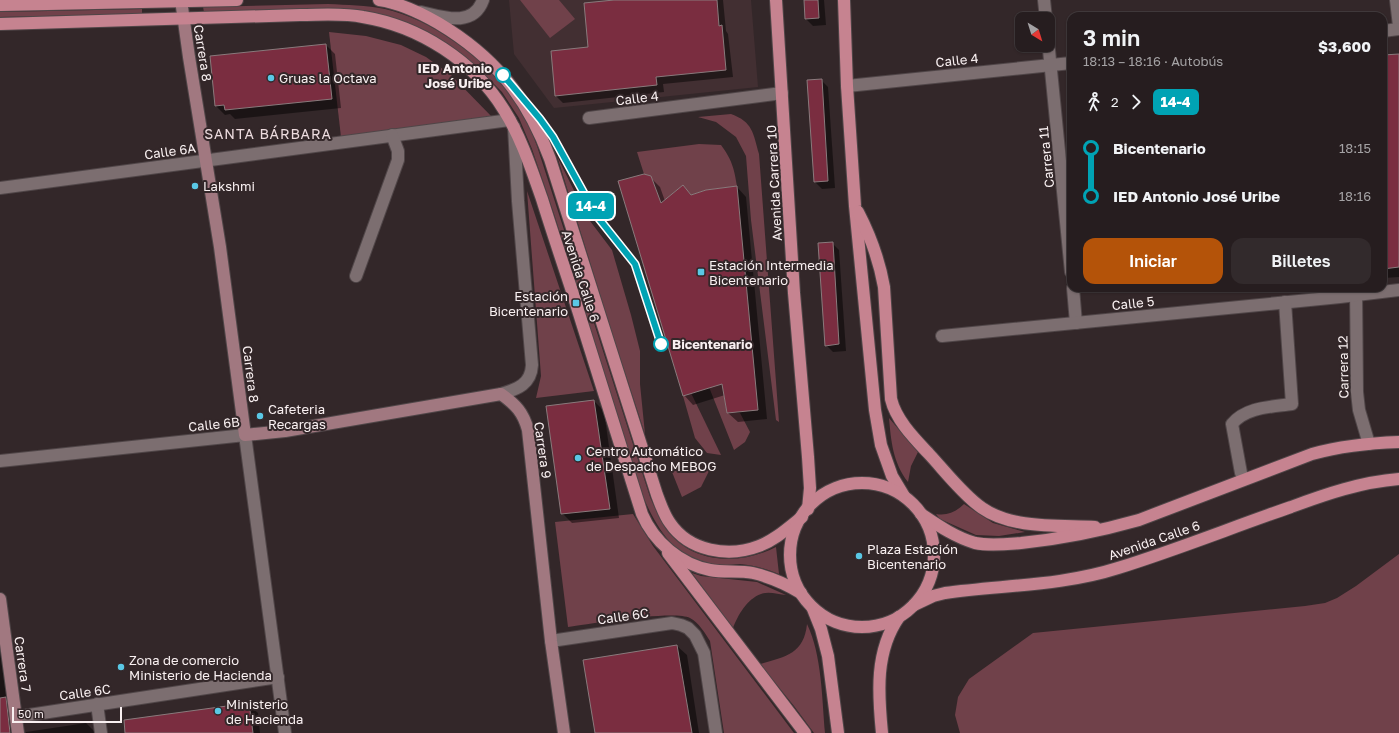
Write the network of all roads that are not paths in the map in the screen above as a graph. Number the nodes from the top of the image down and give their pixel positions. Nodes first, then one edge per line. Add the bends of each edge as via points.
1 (238, 0) edge
2 (379, 0) edge
3 (483, 0) edge
4 (776, 0) edge
5 (844, 0) edge
6 (1044, 0) edge
7 (1396, 0) edge
8 (181, 1) edge
9 (0, 5) edge
10 (410, 9) junction
11 (1045, 12) edge
12 (184, 19) junction
13 (0, 24) edge
14 (1399, 26) edge
15 (1399, 29) edge
16 (1387, 30) edge
17 (1049, 52) edge
18 (1067, 63) edge
19 (1050, 65) junction
20 (847, 86) junction
21 (782, 93) junction
22 (590, 118) dead end
23 (512, 123) junction
24 (392, 135) junction
25 (207, 160) junction
26 (0, 188) edge
27 (855, 206) junction
28 (1067, 233) edge
29 (356, 276) dead end
30 (1387, 290) edge
31 (1399, 290) edge
32 (1073, 292) edge
33 (1354, 292) edge
34 (1356, 292) edge
35 (1285, 302) junction
36 (1076, 323) junction
37 (942, 336) dead end
38 (501, 394) junction
39 (245, 435) junction
40 (1399, 442) edge
41 (1369, 444) junction
42 (0, 460) edge
43 (1241, 473) dead end
44 (1399, 479) edge
45 (904, 496) junction
46 (805, 513) junction
47 (921, 514) junction
48 (1112, 528) junction
49 (658, 541) junction
50 (801, 593) junction
51 (0, 598) edge
52 (914, 605) junction
53 (813, 608) junction
54 (899, 617) junction
55 (552, 641) junction
56 (278, 677) junction
57 (96, 704) junction
58 (16, 717) junction
59 (18, 733) edge
60 (101, 733) edge
61 (285, 733) edge
62 (564, 733) edge
63 (716, 733) edge
64 (805, 733) edge
65 (838, 733) edge
66 (882, 733) edge

1 - 8 main road
2 - 10 main road, Avenida Calle 6
3 - 10 street via 477,11 461,18 449,18
4 - 21 main road, Avenida Carrera 10
5 - 20 main road
6 - 11 street
7 - 14 street
8 - 9 main road
8 - 12 street, Carrera 8
10 - 46 main road, Avenida Calle 6 via 468,42 487,59 512,86 536,127 550,159 657,495 670,524 689,542 705,549 730,552 766,543 784,533
12 - 13 main road, Avenida Calle 6
12 - 23 main road, Avenida Calle 6 via 333,15 363,17 398,26 419,34 457,58 492,92
12 - 25 street, Carrera 8
15 - 16 street
17 - 19 street, Carrera 11
18 - 19 street, Calle 4
19 - 20 street, Calle 4
19 - 28 street, Carrera 11
20 - 27 main road
21 - 22 street, Calle 4
21 - 46 main road, Avenida Carrera 10 via 794,293 810,488
23 - 24 street, Calle 6A
23 - 38 street via 532,373 520,387
23 - 49 main road, Avenida Calle 6 via 532,171 562,261 642,514
24 - 25 street, Calle 6A
24 - 29 street via 398,151 398,160
25 - 26 street, Calle 6A
25 - 39 street, Carrera 8
27 - 45 main road via 877,427 892,476
27 - 48 main road via 875,249 881,269 891,399 893,407 910,433 970,498 994,515 1024,523
30 - 31 street, Calle 5
32 - 36 street
33 - 35 street, Calle 5 via 1340,298
34 - 41 street, Carrera 12 via 1357,392 1359,410
35 - 36 street, Calle 5
35 - 43 street via 1292,404 1255,409 1236,419 1232,424
36 - 37 street, Calle 5
38 - 39 street, Calle 6B via 285,431
38 - 55 street, Carrera 9 via 520,409 528,430
39 - 42 street, Calle 6B
39 - 56 street, Carrera 8
40 - 41 main road, Avenida Calle 6
41 - 48 main road, Avenida Calle 6 via 1312,454
44 - 52 main road, Avenida Calle 6 via 1350,487 1321,496 1098,574 944,593
45 - 46 main road, Avenida Calle 6 via 889,488 856,484 837,488 821,496
45 - 47 main road
46 - 50 main road via 795,530 791,551 792,570
47 - 48 main road, Avenida Calle 6 via 954,535 976,543 1042,541
47 - 52 main road via 932,540 933,568 923,594
49 - 50 main road, Avenida Calle 6 via 679,557 697,566 710,570 761,575
49 - 64 main road
50 - 53 main road
51 - 58 street, Carrera 7
52 - 54 main road
53 - 54 main road via 825,617 854,627 870,627
53 - 65 main road via 827,648
54 - 66 main road via 886,642 880,664 878,688
55 - 62 street, Carrera 9
55 - 63 street, Calle 6C via 672,623 685,626 695,635 704,653
56 - 57 street, Calle 6C
56 - 61 street, Carrera 8
57 - 58 street, Calle 6C
57 - 60 street
58 - 59 street, Carrera 7

